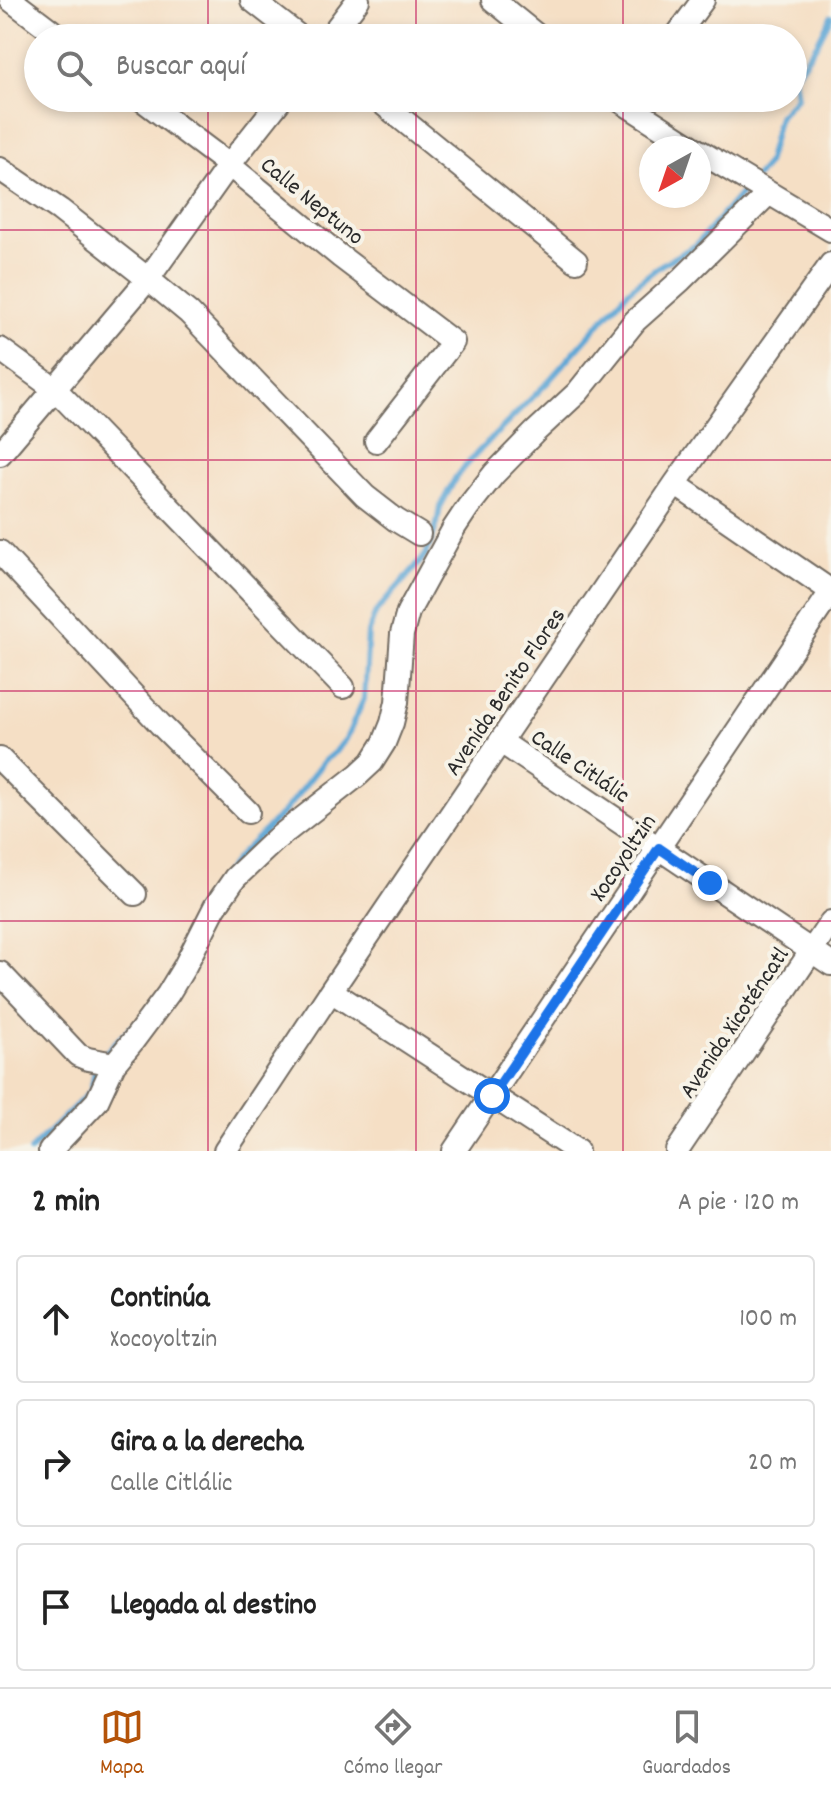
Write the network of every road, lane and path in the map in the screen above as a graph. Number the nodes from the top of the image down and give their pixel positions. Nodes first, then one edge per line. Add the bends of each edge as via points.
1 (11, 0) edge
2 (252, 0) edge
3 (358, 0) edge
4 (493, 0) edge
5 (703, 0) edge
6 (43, 24) edge
7 (283, 24) edge
8 (340, 24) edge
9 (523, 24) edge
10 (685, 24) edge
11 (159, 112) edge
12 (271, 112) edge
13 (393, 112) edge
14 (641, 112) edge
15 (677, 136) edge
16 (711, 158) edge
17 (229, 165) junction
18 (0, 169) edge
19 (769, 193) junction
20 (831, 230) edge
21 (576, 261) dead end
22 (831, 264) edge
23 (148, 279) junction
24 (0, 349) edge
25 (56, 390) junction
26 (376, 441) dead end
27 (0, 454) edge
28 (675, 484) junction
29 (419, 534) dead end
30 (0, 552) edge
31 (831, 591) edge
32 (343, 687) dead end
33 (501, 742) junction
34 (0, 759) edge
35 (248, 812) dead end
36 (659, 848) junction
37 (135, 894) dead end
38 (831, 922) edge
39 (812, 951) junction
40 (831, 964) edge
41 (0, 973) edge
42 (331, 991) junction
43 (114, 1064) junction
44 (492, 1096) junction
45 (50, 1151) edge
46 (225, 1151) edge
47 (454, 1151) edge
48 (577, 1151) edge
49 (677, 1151) edge

1 - 6 street
2 - 7 street
3 - 8 street
4 - 9 street
5 - 10 street
11 - 17 street, Calle Neptuno
12 - 17 street
13 - 21 street
14 - 15 street
16 - 19 street
17 - 23 street
17 - 26 street, Calle Neptuno via 453,342
18 - 23 street
19 - 20 street
19 - 43 street via 635,321 578,392 524,442 468,507 408,612 392,723 372,762 235,878 168,994
22 - 28 street, Avenida Benito Flores
23 - 25 street
23 - 29 street via 189,313 365,496
24 - 25 street
25 - 27 street
25 - 32 street
28 - 31 street
28 - 33 street, Avenida Benito Flores
30 - 35 street
31 - 36 street, Xocoyoltzin
33 - 36 street, Calle Citlálic
33 - 42 street, Avenida Benito Flores
34 - 37 street
36 - 39 street, Calle Citlálic
36 - 44 street, Xocoyoltzin
38 - 39 street, Avenida Xicoténcatl
39 - 40 street, Calle Citlálic
39 - 49 street, Avenida Xicoténcatl
41 - 43 street via 78,1055
42 - 44 street
42 - 46 street, Avenida Benito Flores
43 - 45 street via 97,1101
44 - 47 street, Xocoyoltzin
44 - 48 street

